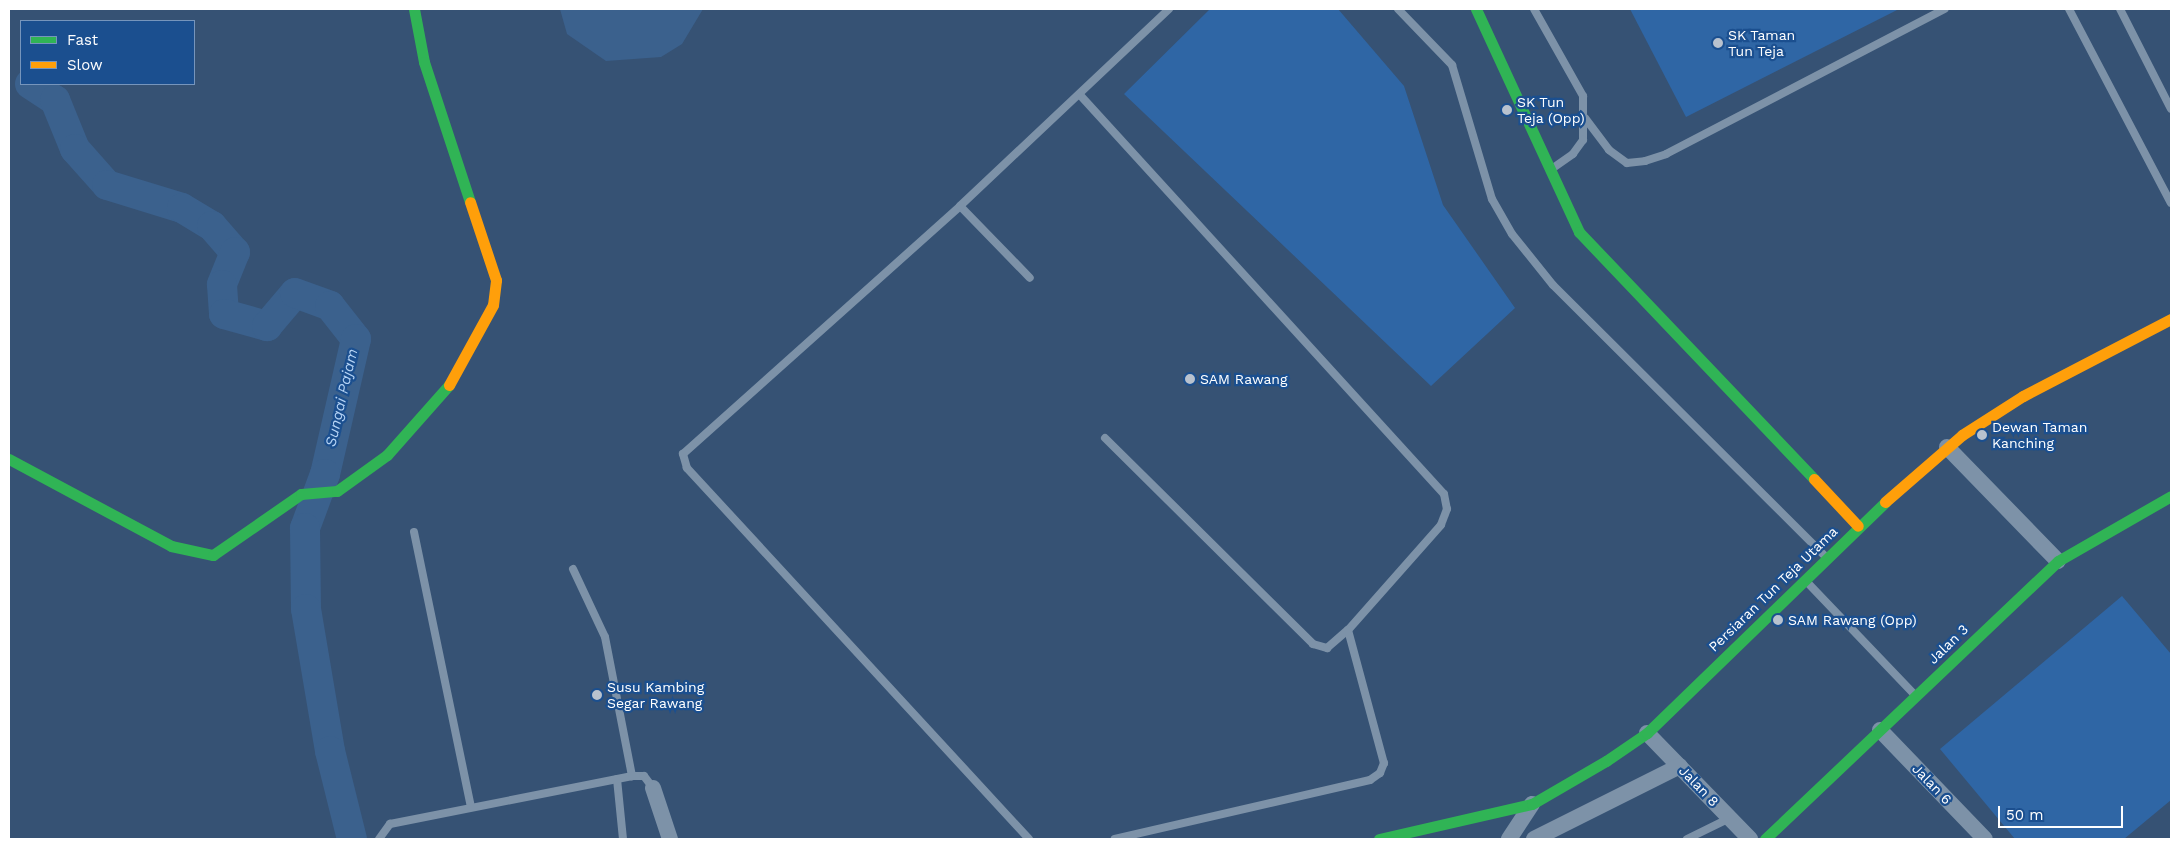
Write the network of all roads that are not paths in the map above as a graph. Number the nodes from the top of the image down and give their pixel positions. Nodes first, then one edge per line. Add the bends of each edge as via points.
1 (414, 9) edge
2 (1169, 9) edge
3 (1398, 9) edge
4 (1476, 9) edge
5 (1534, 9) edge
6 (1945, 9) edge
7 (2069, 9) edge
8 (2120, 9) edge
9 (1080, 95) junction
10 (2171, 109) edge
11 (1585, 118) junction
12 (1548, 171) junction
13 (2171, 203) edge
14 (960, 206) junction
15 (1030, 278) dead end
16 (2171, 319) edge
17 (1105, 438) dead end
18 (1947, 447) junction
19 (9, 459) edge
20 (2171, 496) edge
21 (1858, 526) junction
22 (414, 532) dead end
23 (1826, 558) junction
24 (2058, 561) junction
25 (573, 569) dead end
26 (1804, 580) junction
27 (1348, 630) junction
28 (1916, 696) junction
29 (1880, 730) junction
30 (1647, 733) junction
31 (1680, 766) junction
32 (632, 776) junction
33 (617, 779) junction
34 (653, 788) joint
35 (1532, 804) junction
36 (471, 807) junction
37 (1730, 818) junction
38 (379, 839) edge
39 (623, 839) edge
40 (670, 839) edge
41 (1029, 839) edge
42 (1115, 839) edge
43 (1378, 839) edge
44 (1509, 839) edge
45 (1534, 839) edge
46 (1688, 839) edge
47 (1750, 839) edge
48 (1765, 839) edge
49 (1985, 839) edge

1 - 19 street via 424,62 492,259 493,305 452,380 419,420 387,455 337,491 301,494 213,556 171,546
2 - 9 lane
3 - 23 lane via 1452,65 1492,199 1512,234 1553,285
4 - 12 street
5 - 11 lane via 1583,96
6 - 11 lane via 1666,154 1645,161 1627,163 1609,150
7 - 13 lane
8 - 10 lane
9 - 14 lane
9 - 27 lane via 1444,494 1447,509 1441,525
11 - 12 lane via 1583,140 1573,154
12 - 21 street via 1568,214 1592,248
14 - 15 lane
14 - 41 lane via 683,454 694,475
16 - 18 street, Persiaran Tun Teja Utama via 2023,396
17 - 27 lane via 1312,644 1327,648
18 - 21 street, Persiaran Tun Teja Utama
18 - 24 street
20 - 24 street, Jalan 3
21 - 23 street, Persiaran Tun Teja Utama
22 - 36 lane
23 - 26 street, Persiaran Tun Teja Utama
24 - 28 street, Jalan 3
25 - 32 lane via 605,636
26 - 28 lane
26 - 30 street, Persiaran Tun Teja Utama
27 - 42 lane via 1384,763 1380,772 1370,780
28 - 29 street, Jalan 3
29 - 48 street, Jalan 3
29 - 49 street, Jalan 6
30 - 31 street, Jalan 8
30 - 35 street, Persiaran Tun Teja Utama
31 - 37 street, Jalan 8
31 - 45 street
32 - 33 lane
32 - 34 lane via 644,776
33 - 36 lane
33 - 39 lane
34 - 40 street
35 - 43 street, Persiaran Tun Teja Utama
35 - 44 street
36 - 38 lane via 390,824
37 - 46 lane
37 - 47 street, Jalan 8

